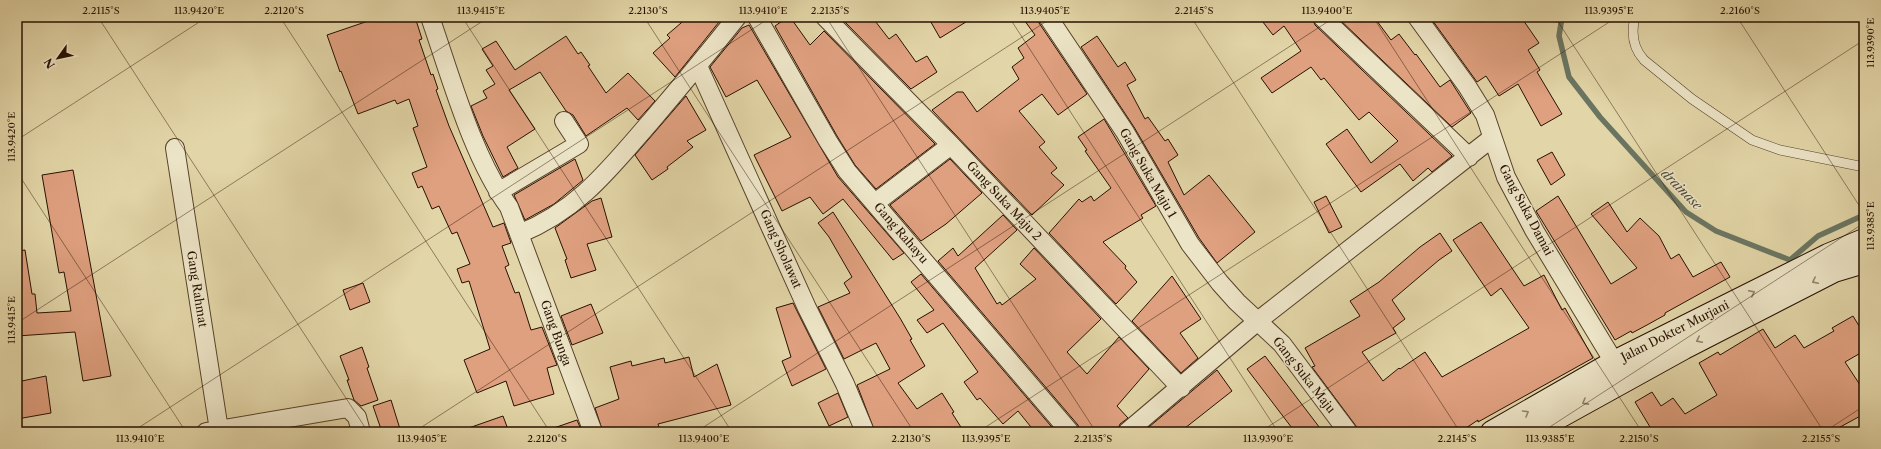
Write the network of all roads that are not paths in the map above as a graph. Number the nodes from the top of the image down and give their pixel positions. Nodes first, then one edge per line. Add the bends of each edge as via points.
1 (430, 17) edge
2 (738, 17) edge
3 (757, 17) edge
4 (825, 17) edge
5 (1048, 17) edge
6 (1322, 17) edge
7 (1417, 17) edge
8 (1635, 17) edge
9 (698, 66) junction
10 (564, 122) dead end
11 (1492, 138) junction
12 (951, 145) junction
13 (175, 148) dead end
14 (1469, 157) junction
15 (1864, 167) edge
16 (498, 192) junction
17 (875, 203) junction
18 (519, 234) junction
19 (1864, 240) edge
20 (1864, 262) edge
21 (1831, 263) junction
22 (1724, 317) junction
23 (1259, 320) junction
24 (1614, 362) junction
25 (1181, 388) junction
26 (213, 431) edge
27 (1497, 431) edge
28 (361, 432) edge
29 (593, 432) edge
30 (865, 432) edge
31 (1070, 432) edge
32 (1127, 432) edge
33 (1348, 432) edge
34 (1532, 432) edge

1 - 16 street, Gang Bunga via 469,129
2 - 9 street
3 - 17 street, Gang Rahayu via 847,171
4 - 12 street, Gang Suka Maju 2
5 - 23 street, Gang Suka Maju 1 via 1125,132 1190,244 1237,302
6 - 14 street
7 - 11 street, Gang Suka Damai via 1485,115
8 - 15 lane via 1635,44 1637,52 1644,60 1752,140 1780,150
9 - 18 street via 603,176 561,213
9 - 30 street, Gang Sholawat
10 - 16 street via 579,144
11 - 14 street
11 - 24 street, Gang Suka Damai via 1509,184 1534,230
12 - 17 street
12 - 25 street, Gang Suka Maju 2
13 - 26 street, Gang Rahmat
14 - 23 street
16 - 18 street, Gang Bunga via 509,208
17 - 31 street, Gang Rahayu
18 - 29 street, Gang Bunga
19 - 21 main road, Jalan Dokter Murjani
20 - 21 main road, Jalan Dokter Murjani
21 - 22 main road, Jalan Dokter Murjani
22 - 24 main road, Jalan Dokter Murjani
22 -> 34 main road, Jalan Dokter Murjani
23 - 25 street
23 - 33 street, Gang Suka Maju via 1282,344
27 -> 24 main road, Jalan Dokter Murjani
25 - 32 street
26 - 28 street via 348,408 357,416

